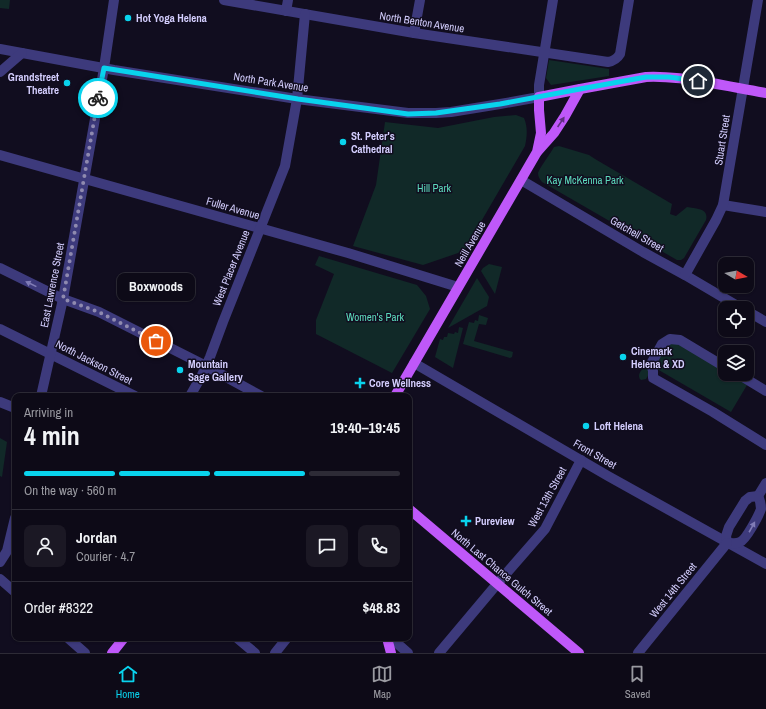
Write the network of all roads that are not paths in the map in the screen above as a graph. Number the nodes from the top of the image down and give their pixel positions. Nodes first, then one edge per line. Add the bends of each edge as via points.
1 (114, 0) edge
2 (224, 0) edge
3 (288, 0) edge
4 (420, 0) edge
5 (553, 0) edge
6 (629, 0) edge
7 (758, 0) edge
8 (286, 11) junction
9 (305, 14) junction
10 (414, 33) junction
11 (0, 50) edge
12 (22, 53) junction
13 (544, 53) junction
14 (104, 68) junction
15 (0, 72) edge
16 (580, 89) junction
17 (742, 89) junction
18 (766, 93) edge
19 (539, 97) junction
20 (298, 99) junction
21 (537, 152) junction
22 (0, 155) edge
23 (84, 179) junction
24 (521, 180) junction
25 (723, 205) junction
26 (766, 212) edge
27 (260, 228) junction
28 (0, 268) edge
29 (685, 275) junction
30 (458, 287) junction
31 (63, 299) junction
32 (730, 301) edge
33 (754, 315) edge
34 (766, 322) edge
35 (0, 329) edge
36 (50, 353) junction
37 (414, 363) junction
38 (718, 363) edge
39 (206, 366) junction
40 (750, 381) edge
41 (766, 391) edge
42 (41, 393) edge
43 (129, 393) edge
44 (192, 393) edge
45 (256, 393) edge
46 (397, 393) edge
47 (0, 402) edge
48 (12, 407) edge
49 (766, 445) edge
50 (581, 460) junction
51 (766, 483) edge
52 (758, 496) junction
53 (412, 512) edge
54 (12, 530) edge
55 (727, 543) junction
56 (0, 562) edge
57 (766, 564) edge
58 (0, 579) edge
59 (497, 584) junction
60 (12, 589) edge
61 (71, 641) edge
62 (122, 641) edge
63 (241, 641) edge
64 (285, 641) edge
65 (388, 641) edge
66 (394, 641) edge
67 (85, 653) edge
68 (112, 653) edge
69 (255, 653) edge
70 (275, 653) edge
71 (392, 653) edge
72 (408, 653) edge
73 (439, 653) edge
74 (579, 653) edge
75 (638, 653) edge

1 - 14 street, East Lawrence Street
2 - 8 street, North Benton Avenue
3 - 8 street
4 - 10 street
5 - 13 street
6 - 13 street, North Benton Avenue via 620,54 616,60 608,62
7 - 17 street, Stuart Street
8 - 9 street, North Benton Avenue
9 - 10 street, North Benton Avenue
9 - 20 street, West Placer Avenue
10 - 13 street, North Benton Avenue
11 - 12 street, North Park Avenue
12 - 14 street, North Park Avenue
12 - 15 street
13 - 19 street
14 - 20 street, North Park Avenue
14 - 23 street, East Lawrence Street
16 - 17 main road via 656,76 683,78
16 - 19 main road, North Park Avenue
21 -> 16 main road via 558,128
17 - 18 main road
17 - 25 street, Stuart Street
19 - 20 street, North Park Avenue via 451,112 408,114
19 - 21 main road, Neill Avenue via 541,133
20 - 27 street, West Placer Avenue via 285,166
21 - 24 main road, Neill Avenue
22 - 23 street, Fuller Avenue
23 - 27 street, Fuller Avenue
23 - 31 street, East Lawrence Street
24 - 29 street, Getchell Street
24 - 30 main road, Neill Avenue
25 - 26 street
25 - 29 street, Stuart Street
27 - 30 street, Fuller Avenue
27 - 39 street, West Placer Avenue
31 -> 28 street
29 - 32 street, Getchell Street
30 - 37 main road, Neill Avenue
31 - 36 street, East Lawrence Street
31 - 39 street via 99,312
33 - 34 street
35 - 36 street, North Jackson Street
36 - 42 street, East Lawrence Street
36 - 43 street, North Jackson Street
37 - 46 main road, Neill Avenue
37 - 50 street, Front Street
38 - 49 street via 680,340 670,339 662,344 651,364 653,378
39 - 44 street, West Placer Avenue
39 - 45 street
40 - 41 street
47 - 48 street
50 - 55 street, Front Street
50 - 59 street, West 13th Street via 545,529
51 - 52 street
52 - 55 street via 744,501 728,527
55 -> 52 street via 739,543 744,539 761,509
53 - 59 main road, North Last Chance Gulch Street
54 - 56 street via 7,551
55 - 57 street, Front Street
55 - 75 street, West 14th Street
58 - 60 street
59 - 73 street, West 13th Street
59 - 74 main road, North Last Chance Gulch Street
61 - 67 street
62 - 68 main road
63 - 69 street
64 - 70 street
65 - 71 main road
66 - 72 street

